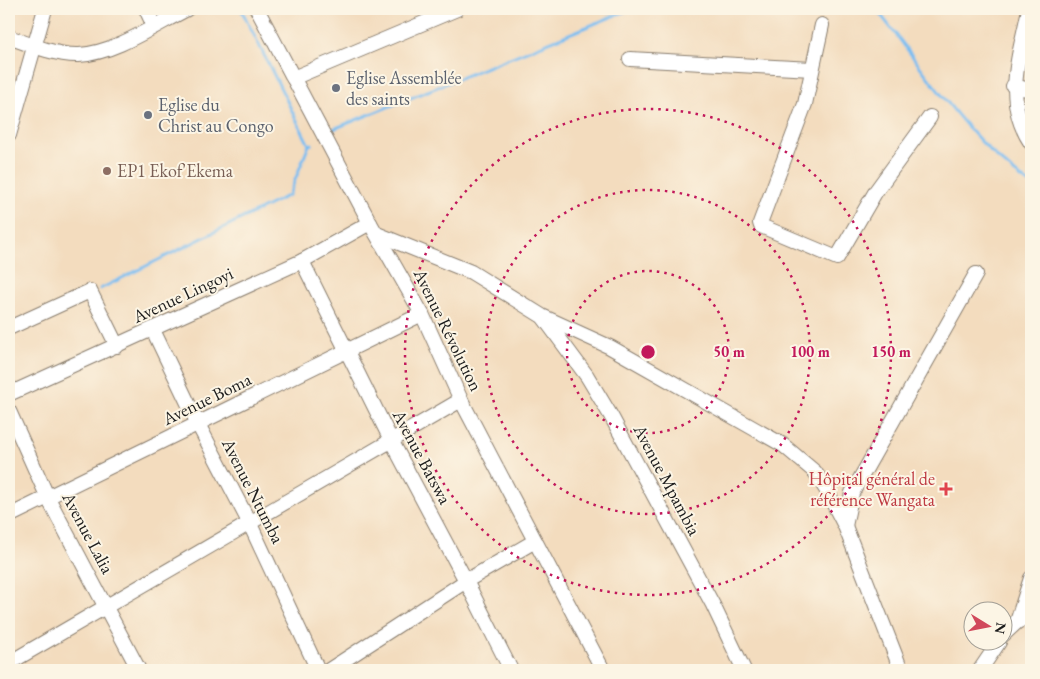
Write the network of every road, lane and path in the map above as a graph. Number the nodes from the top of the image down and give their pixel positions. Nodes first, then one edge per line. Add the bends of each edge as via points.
1 (45, 9) edge
2 (146, 9) edge
3 (187, 9) edge
4 (257, 9) edge
5 (457, 9) edge
6 (1030, 9) edge
7 (822, 25) dead end
8 (154, 26) junction
9 (9, 37) edge
10 (34, 47) junction
11 (630, 59) dead end
12 (812, 69) junction
13 (293, 78) junction
14 (1013, 86) junction
15 (1031, 90) edge
16 (930, 117) dead end
17 (9, 135) edge
18 (1031, 143) edge
19 (374, 229) junction
20 (302, 261) junction
21 (976, 274) dead end
22 (422, 314) junction
23 (542, 316) junction
24 (9, 328) edge
25 (153, 330) junction
26 (117, 346) junction
27 (347, 351) junction
28 (9, 394) edge
29 (461, 400) junction
30 (9, 411) edge
31 (198, 424) junction
32 (391, 440) junction
33 (48, 498) junction
34 (9, 516) edge
35 (249, 522) junction
36 (846, 526) junction
37 (535, 541) junction
38 (1031, 578) edge
39 (466, 580) junction
40 (106, 606) junction
41 (1031, 615) edge
42 (1017, 622) junction
43 (1012, 627) edge
44 (992, 652) edge
45 (9, 663) edge
46 (139, 670) edge
47 (318, 670) edge
48 (330, 670) edge
49 (511, 670) edge
50 (602, 670) edge
51 (744, 670) edge
52 (901, 670) edge
53 (980, 670) edge

1 - 10 street
2 - 8 street
3 - 8 street
4 - 13 street, Avenue Révolution
5 - 13 street
6 - 14 street
7 - 12 street
8 - 10 street via 106,51 78,55
9 - 10 street
10 - 17 street
11 - 12 street
12 - 16 street via 804,104 760,226 837,258 876,191
13 - 19 street, Avenue Révolution
14 - 15 street
14 - 18 street via 1018,117
19 - 20 street, Avenue Lingoyi
19 - 22 street, Avenue Révolution
19 - 23 street via 471,272
20 - 25 street, Avenue Lingoyi
20 - 27 street, Avenue Batswa
21 - 36 street via 852,493
22 - 27 street, Avenue Boma
22 - 29 street, Avenue Révolution
23 - 36 street via 610,347 783,444 815,472
23 - 51 street, Avenue Mpambia via 587,376 611,416 713,605
24 - 26 street via 90,291
25 - 26 street, Avenue Lingoyi
25 - 31 street, Avenue Ntumba
26 - 28 street, Avenue Lingoyi
27 - 31 street, Avenue Boma
27 - 32 street, Avenue Batswa
29 - 32 street
29 - 37 street, Avenue Révolution
30 - 33 street, Avenue Lalia
31 - 33 street, Avenue Boma
31 - 35 street, Avenue Ntumba
32 - 35 street
32 - 39 street, Avenue Batswa
33 - 34 street, Avenue Boma
33 - 40 street, Avenue Lalia
35 - 40 street
35 - 47 street, Avenue Ntumba
36 - 52 street
37 - 39 street
37 - 50 street, Avenue Révolution
38 - 42 street
39 - 48 street
39 - 49 street, Avenue Batswa
40 - 45 street
40 - 46 street, Avenue Lalia
41 - 42 street
42 - 43 street
44 - 53 street

